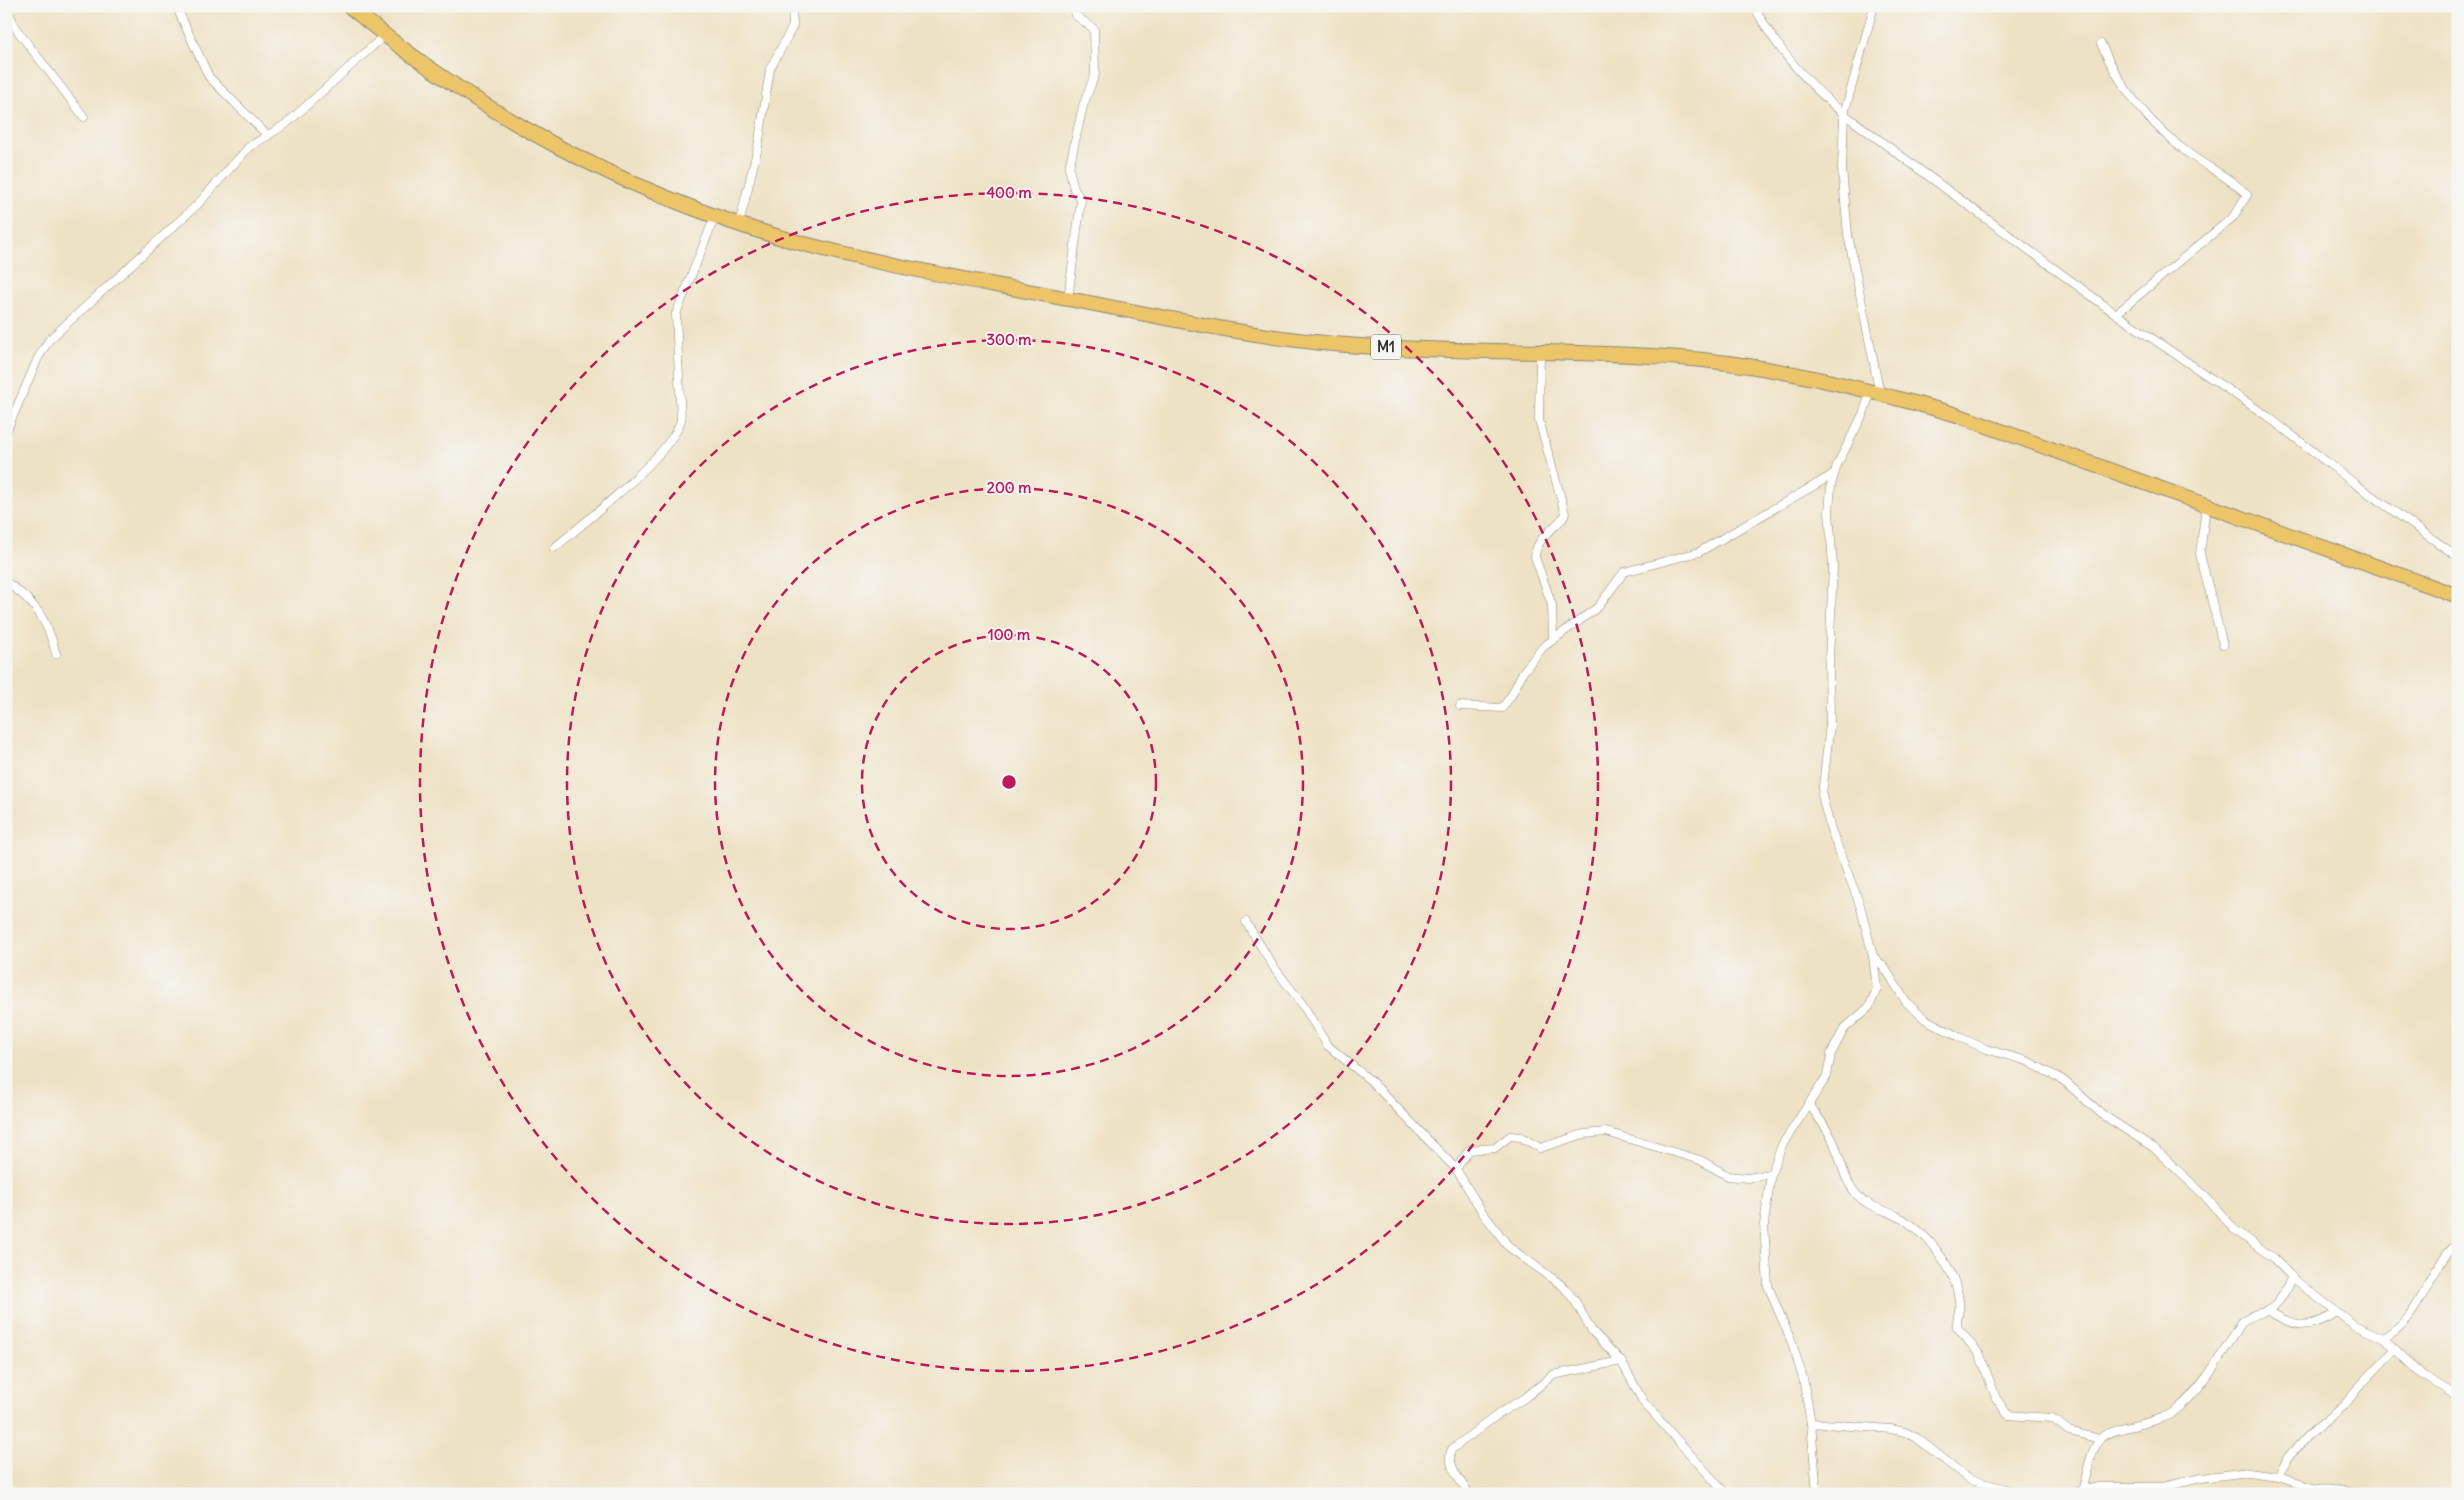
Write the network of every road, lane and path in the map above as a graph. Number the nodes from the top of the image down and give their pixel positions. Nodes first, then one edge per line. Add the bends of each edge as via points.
1 (176, 6) edge
2 (348, 6) edge
3 (792, 6) edge
4 (1076, 6) edge
5 (1754, 6) edge
6 (1874, 6) edge
7 (6, 8) edge
8 (384, 36) junction
9 (2101, 44) dead end
10 (1844, 114) junction
11 (84, 117) dead end
12 (268, 136) junction
13 (715, 216) junction
14 (739, 224) junction
15 (1068, 299) junction
16 (2116, 314) junction
17 (1540, 352) junction
18 (1875, 392) junction
19 (6, 432) edge
20 (1834, 474) junction
21 (2206, 506) junction
22 (554, 548) dead end
23 (2458, 557) edge
24 (6, 582) edge
25 (2458, 596) edge
26 (1553, 637) junction
27 (2223, 645) dead end
28 (56, 654) dead end
29 (1460, 706) dead end
30 (1246, 922) dead end
31 (1873, 956) junction
32 (1809, 1104) junction
33 (1456, 1169) junction
34 (1772, 1174) junction
35 (2458, 1243) edge
36 (2292, 1276) junction
37 (2268, 1310) junction
38 (2337, 1312) junction
39 (2383, 1338) junction
40 (2395, 1349) junction
41 (1621, 1361) junction
42 (2458, 1397) edge
43 (1811, 1423) junction
44 (2100, 1439) junction
45 (2278, 1476) junction
46 (2082, 1492) edge
47 (1469, 1494) edge
48 (1726, 1494) edge
49 (1817, 1494) edge
50 (2026, 1494) edge
51 (2068, 1494) edge
52 (2354, 1494) edge

1 - 12 street via 209,77
2 - 8 highway, M1
3 - 14 street via 793,26 770,69 758,147
4 - 15 street via 1075,15 1094,29 1095,74 1083,106 1069,168 1074,189 1081,200
5 - 10 street via 1796,70
6 - 10 street
7 - 11 street via 17,30
8 - 12 street via 286,124
8 - 13 highway, M1 via 499,113 559,146 613,173
9 - 16 street via 2120,82 2152,121 2172,141 2247,195 2233,217
10 - 16 street
10 - 18 street via 1842,169 1848,235
12 - 19 street via 249,148 198,204 49,340
13 - 14 highway, M1
13 - 22 street via 676,314 681,420 677,431 652,461
14 - 15 highway, M1 via 928,274
15 - 17 highway, M1 via 1245,332 1336,344
16 - 23 street via 2267,416
17 - 18 highway, M1 via 1685,358
17 - 26 street via 1539,420 1565,513 1538,542 1535,557 1554,615
18 - 20 street
18 - 21 highway, M1 via 2015,435
20 - 26 street via 1699,552 1624,572 1593,612
20 - 31 street via 1829,512 1833,566 1828,661 1830,724 1822,795 1836,847 1854,886
21 - 25 highway, M1
21 - 27 street via 2200,554
24 - 28 street via 37,608 48,627
26 - 29 street via 1534,656 1502,708
30 - 33 street via 1266,955 1304,1005 1326,1045 1371,1081
31 - 32 street via 1878,989 1875,996 1869,1007 1844,1029 1831,1054 1827,1076
31 - 36 street via 1885,968 1906,1002 1933,1024 1986,1049 2027,1061 2063,1080 2103,1115 2154,1148 2210,1201 2234,1229 2264,1250
32 - 34 street via 1782,1145
32 - 44 street via 1831,1138 1844,1176 1858,1195 1869,1204 1912,1225 1944,1262 1958,1294 1957,1327 1980,1355 1991,1387 2006,1413 2015,1417 2050,1418 2069,1430
33 - 34 street via 1469,1150 1495,1148 1510,1136 1521,1137 1540,1148 1584,1134 1606,1132 1700,1160 1728,1176 1748,1178
33 - 41 street via 1509,1247 1560,1283 1592,1331
34 - 43 street via 1764,1224 1768,1286 1792,1343
35 - 39 street via 2444,1258 2399,1328
36 - 37 street via 2283,1295
36 - 38 street
37 - 38 street via 2304,1326 2322,1322
37 - 44 street via 2242,1322 2203,1380 2177,1410 2156,1421 2114,1431
38 - 39 street via 2354,1325
39 - 40 street
40 - 42 street via 2420,1373
40 - 45 street via 2344,1406 2306,1437
41 - 47 street via 1553,1375 1526,1398 1452,1449 1450,1460
41 - 48 street via 1644,1403
43 - 49 street
43 - 50 street via 1905,1432 1970,1480
44 - 46 street
45 - 46 street via 2248,1472 2163,1487 2112,1486
45 - 52 street via 2313,1487
46 - 51 street

